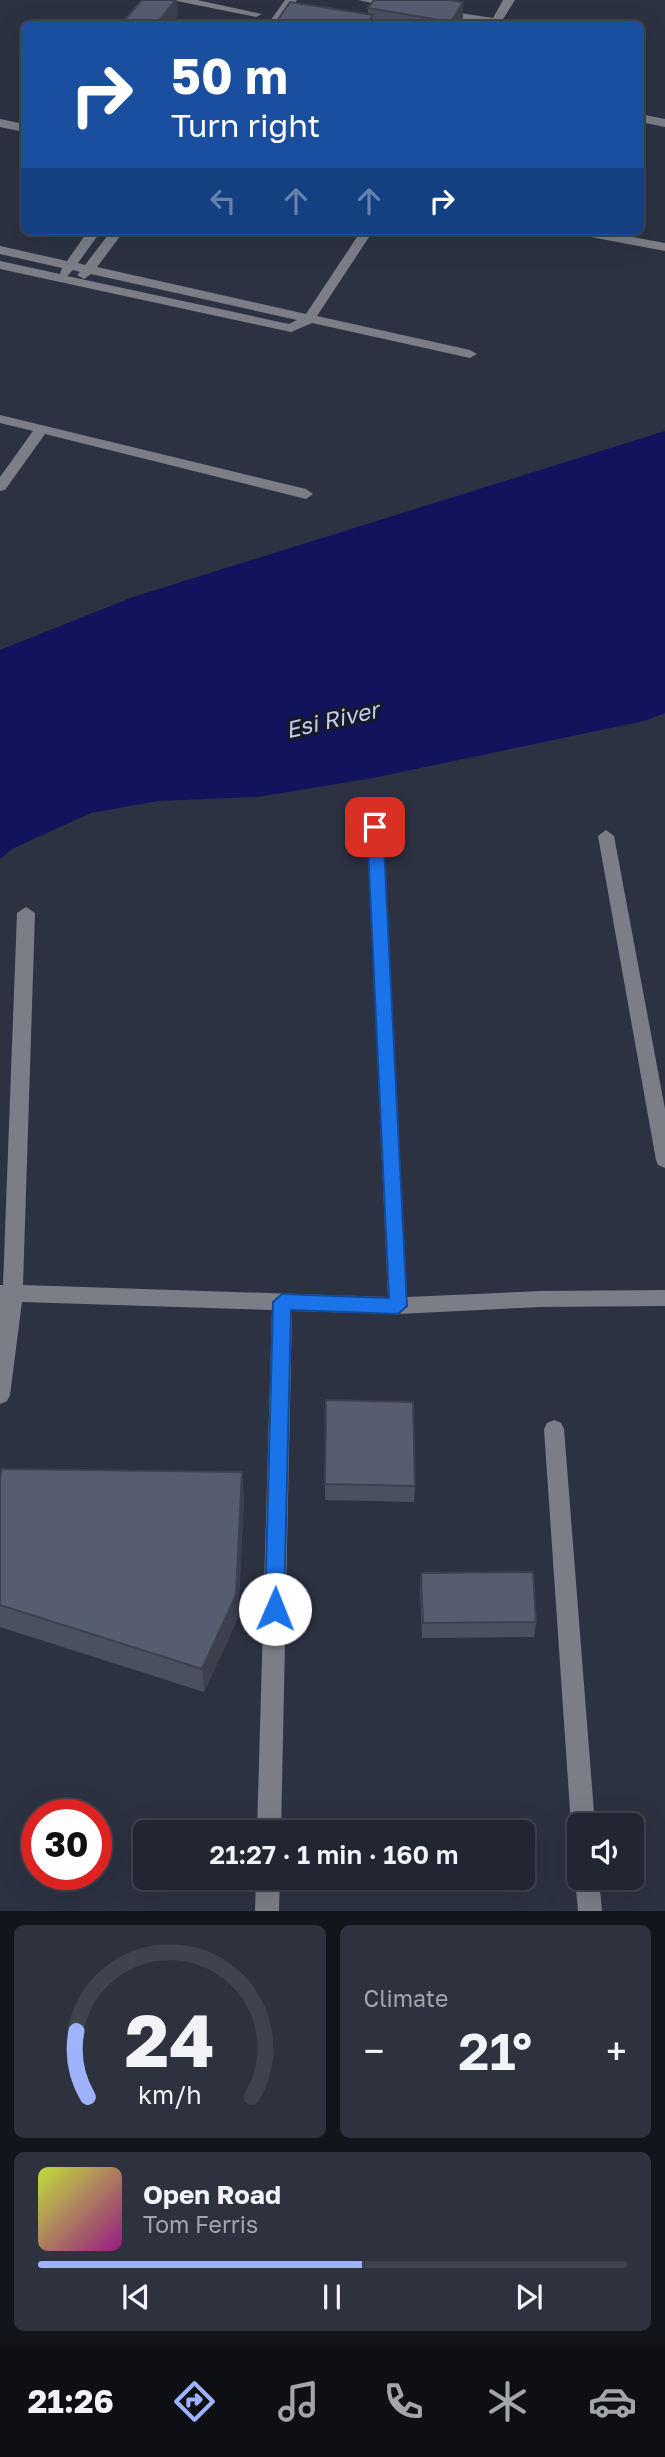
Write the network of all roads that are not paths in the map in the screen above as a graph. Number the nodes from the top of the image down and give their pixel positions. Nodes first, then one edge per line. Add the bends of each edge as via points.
1 (178, 0) edge
2 (266, 0) edge
3 (291, 0) edge
4 (364, 0) edge
5 (509, 0) edge
6 (404, 7) edge
7 (430, 11) edge
8 (256, 13) junction
9 (250, 21) edge
10 (275, 21) edge
11 (485, 21) edge
12 (497, 21) edge
13 (644, 119) edge
14 (0, 123) edge
15 (665, 123) edge
16 (21, 127) edge
17 (92, 235) edge
18 (115, 235) edge
19 (364, 235) edge
20 (601, 235) edge
21 (665, 247) edge
22 (0, 250) edge
23 (0, 265) edge
24 (70, 265) junction
25 (90, 269) junction
26 (61, 278) junction
27 (78, 281) junction
28 (309, 319) junction
29 (470, 354) dead end
30 (0, 419) edge
31 (43, 428) junction
32 (0, 487) edge
33 (306, 494) dead end
34 (375, 827) dead end
35 (606, 836) dead end
36 (26, 913) dead end
37 (665, 1160) edge
38 (6, 1293) edge
39 (665, 1298) edge
40 (282, 1302) junction
41 (398, 1306) junction
42 (0, 1395) edge
43 (554, 1429) dead end
44 (582, 1813) edge
45 (269, 1820) edge
46 (268, 1890) edge
47 (588, 1890) edge
48 (267, 1911) edge
49 (590, 1911) edge

1 - 8 street
2 - 8 street
3 - 10 street
4 - 6 street
5 - 12 street
7 - 11 street
8 - 9 street
13 - 15 street
14 - 16 street
17 - 24 street
18 - 25 street
19 - 28 street
20 - 21 street
22 - 24 street
23 - 26 street
24 - 25 street
24 - 26 street
25 - 27 street
25 - 28 street
26 - 27 street
27 - 28 street via 291,328
28 - 29 street
30 - 31 street
31 - 32 street
31 - 33 street
34 - 41 street
35 - 37 street
36 - 38 street
38 - 40 street
38 - 42 street
39 - 41 street
40 - 41 street
40 - 45 street
43 - 44 street
46 - 48 street
47 - 49 street

